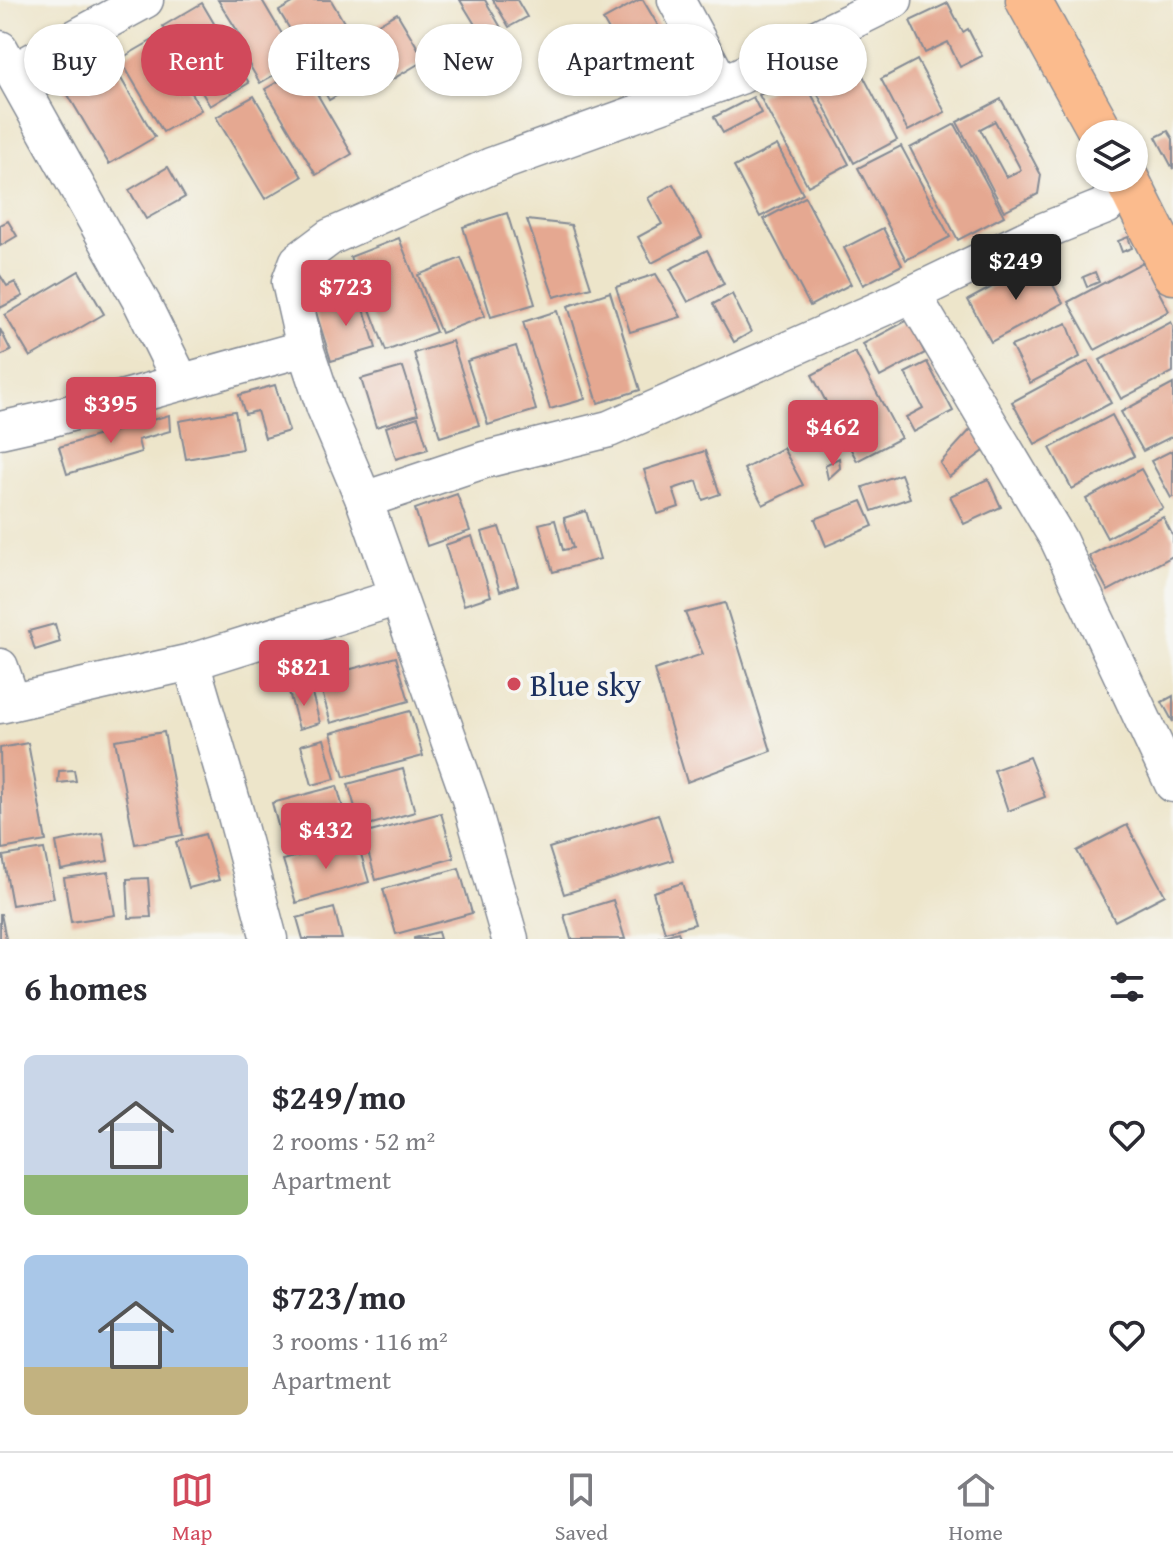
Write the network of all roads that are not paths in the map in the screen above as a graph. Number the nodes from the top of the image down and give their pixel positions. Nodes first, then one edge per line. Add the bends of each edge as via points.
1 (145, 0) edge
2 (676, 0) edge
3 (894, 0) edge
4 (1028, 0) edge
5 (689, 24) edge
6 (6, 61) edge
7 (723, 82) edge
8 (685, 96) edge
9 (1094, 120) edge
10 (1115, 192) edge
11 (1131, 192) edge
12 (1173, 272) edge
13 (912, 294) junction
14 (305, 348) junction
15 (181, 382) junction
16 (0, 430) edge
17 (364, 500) junction
18 (398, 597) junction
19 (191, 662) junction
20 (0, 667) edge
21 (6, 704) edge
22 (1173, 784) edge
23 (269, 939) edge
24 (510, 939) edge

1 - 6 street
2 - 5 street
3 - 7 street
4 - 9 main road
6 - 15 street
8 - 14 street via 491,166 330,237 298,261 290,282
10 - 13 street via 1106,206
11 - 12 main road
13 - 17 street via 609,429 484,460
13 - 22 street via 1058,539
14 - 15 street
14 - 17 street
15 - 16 street
17 - 18 street
18 - 19 street
18 - 24 street via 470,799
19 - 21 street
19 - 23 street
20 - 21 street

